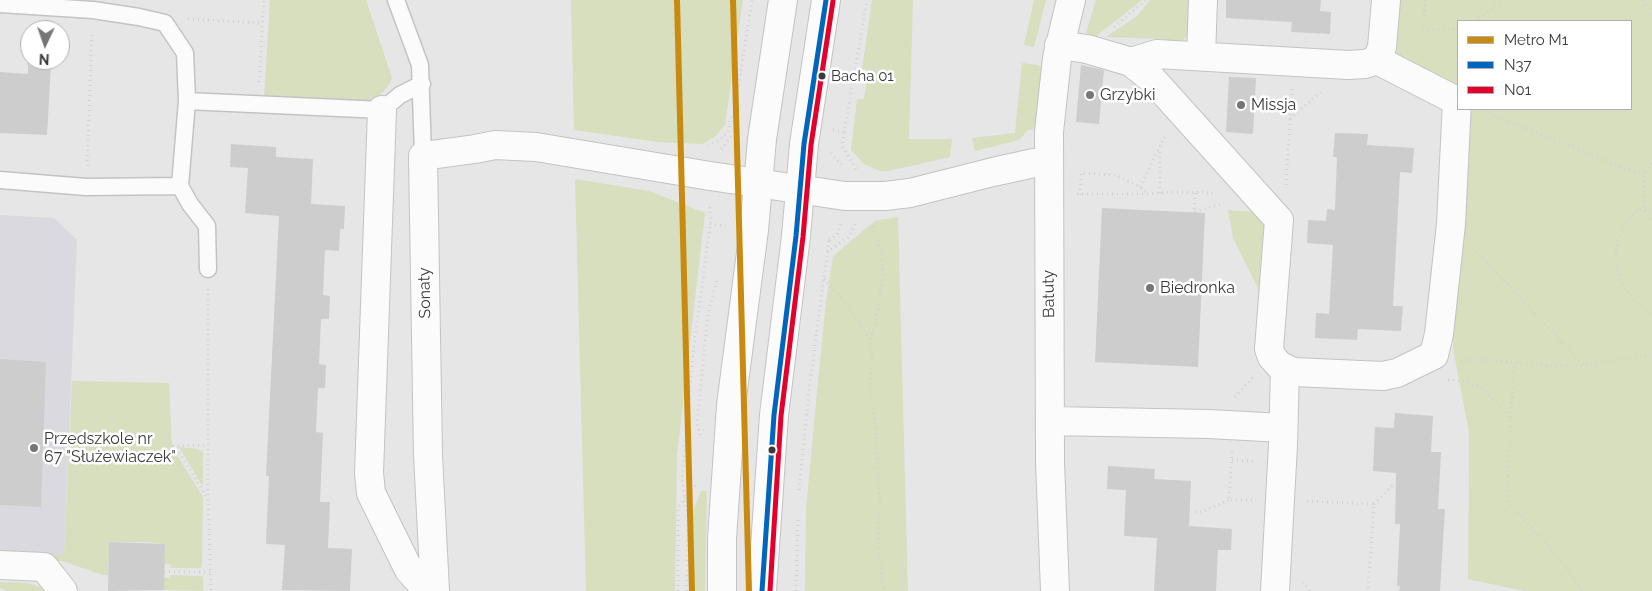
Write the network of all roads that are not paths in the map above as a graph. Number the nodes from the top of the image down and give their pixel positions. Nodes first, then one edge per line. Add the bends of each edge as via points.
1 (396, 0) edge
2 (783, 0) edge
3 (826, 0) edge
4 (1071, 0) edge
5 (1203, 0) edge
6 (1386, 0) edge
7 (0, 4) edge
8 (1059, 45) junction
9 (1201, 56) junction
10 (1377, 60) junction
11 (1131, 62) junction
12 (422, 84) junction
13 (187, 101) junction
14 (382, 110) junction
15 (423, 156) junction
16 (1049, 162) junction
17 (0, 180) edge
18 (758, 183) junction
19 (180, 186) junction
20 (800, 189) junction
21 (208, 269) road end
22 (1278, 362) junction
23 (1051, 421) junction
24 (1283, 428) junction
25 (0, 565) edge
26 (63, 591) edge
27 (428, 591) edge
28 (435, 591) edge
29 (722, 591) edge
30 (762, 591) edge
31 (1054, 591) edge
32 (1275, 591) edge

1 - 12 lane, Sonaty via 420,65
2 - 18 street
3 - 20 street
4 - 8 street, Batuty
5 - 9 street
6 - 10 street via 1382,47
7 - 13 lane via 93,10 165,23 185,53
8 - 11 street via 1087,49
8 - 16 street, Batuty via 1052,93
9 - 10 street via 1348,65
9 - 11 street via 1157,54
10 - 22 street via 1457,101 1450,224 1434,355 1397,373 1383,376 1294,372
11 - 22 street via 1152,80 1271,211 1269,350
12 - 14 lane via 400,95
12 - 15 lane, Sonaty
13 - 14 lane
13 - 19 lane
14 - 27 street via 368,473 371,493 409,570
15 - 18 street via 495,145 536,147
15 - 28 street, Sonaty via 428,455
16 - 20 street via 885,196 845,196
16 - 23 street, Batuty
17 - 19 lane via 86,187
18 - 20 street
18 - 29 street via 731,405 722,539
19 - 21 lane via 206,226
20 - 30 street via 774,415
22 - 24 street
23 - 24 street
23 - 31 street, Batuty
24 - 32 street
25 - 26 street via 44,568

